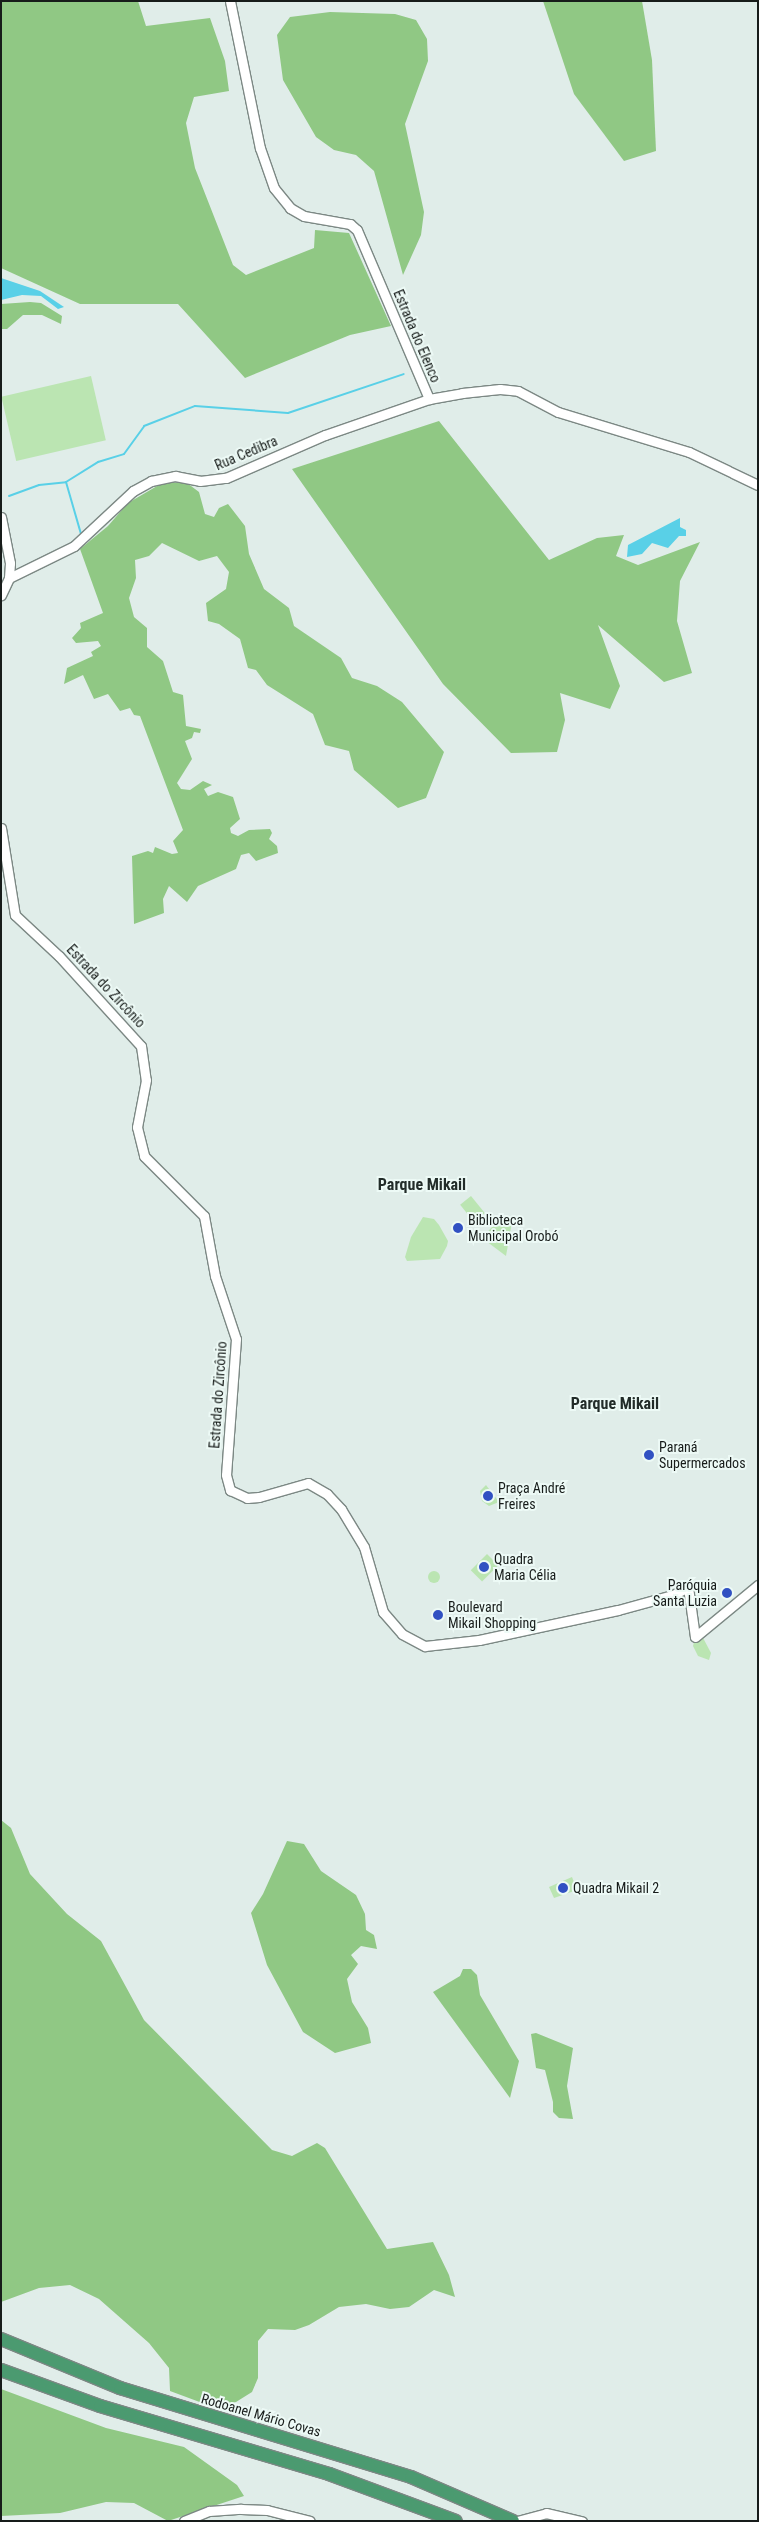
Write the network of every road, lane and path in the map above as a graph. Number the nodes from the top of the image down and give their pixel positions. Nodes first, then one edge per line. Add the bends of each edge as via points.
1 (230, 1) edge
2 (428, 399) junction
3 (758, 485) edge
4 (1, 518) edge
5 (9, 578) junction
6 (1, 595) edge
7 (1, 828) edge
8 (758, 1585) edge
9 (692, 1608) junction
10 (705, 1628) junction
11 (1, 2339) edge
12 (1, 2370) edge
13 (450, 2518) edge
14 (184, 2521) edge
15 (310, 2521) edge
16 (513, 2521) edge
17 (517, 2521) edge
18 (582, 2521) edge

1 - 2 street, Estrada do Elenco via 260,148 274,188 290,208 304,216 350,224 357,230
2 - 3 street, Estrada do Elenco via 500,389 518,391 558,412 689,452
2 - 5 street, Rua Cedibra via 325,435 226,478 200,481 175,476 151,481 132,491 74,546
4 - 5 street via 7,534
5 - 6 street
7 - 9 street, Estrada do Zircônio via 15,915 59,956 141,1046 146,1080 137,1127 144,1156 204,1216 215,1276 236,1339 226,1476 230,1490 247,1498 299,1484 317,1487 342,1509 356,1531 364,1547 380,1605 402,1634 431,1647 479,1640 689,1592
8 - 10 street
9 - 10 street
9 - 10 street via 694,1637
11 - 16 highway, Rodoanel Mário Covas via 120,2388 356,2458
12 - 13 highway via 61,2394 329,2474
14 - 15 street via 208,2511 267,2510
17 - 18 street via 546,2513

